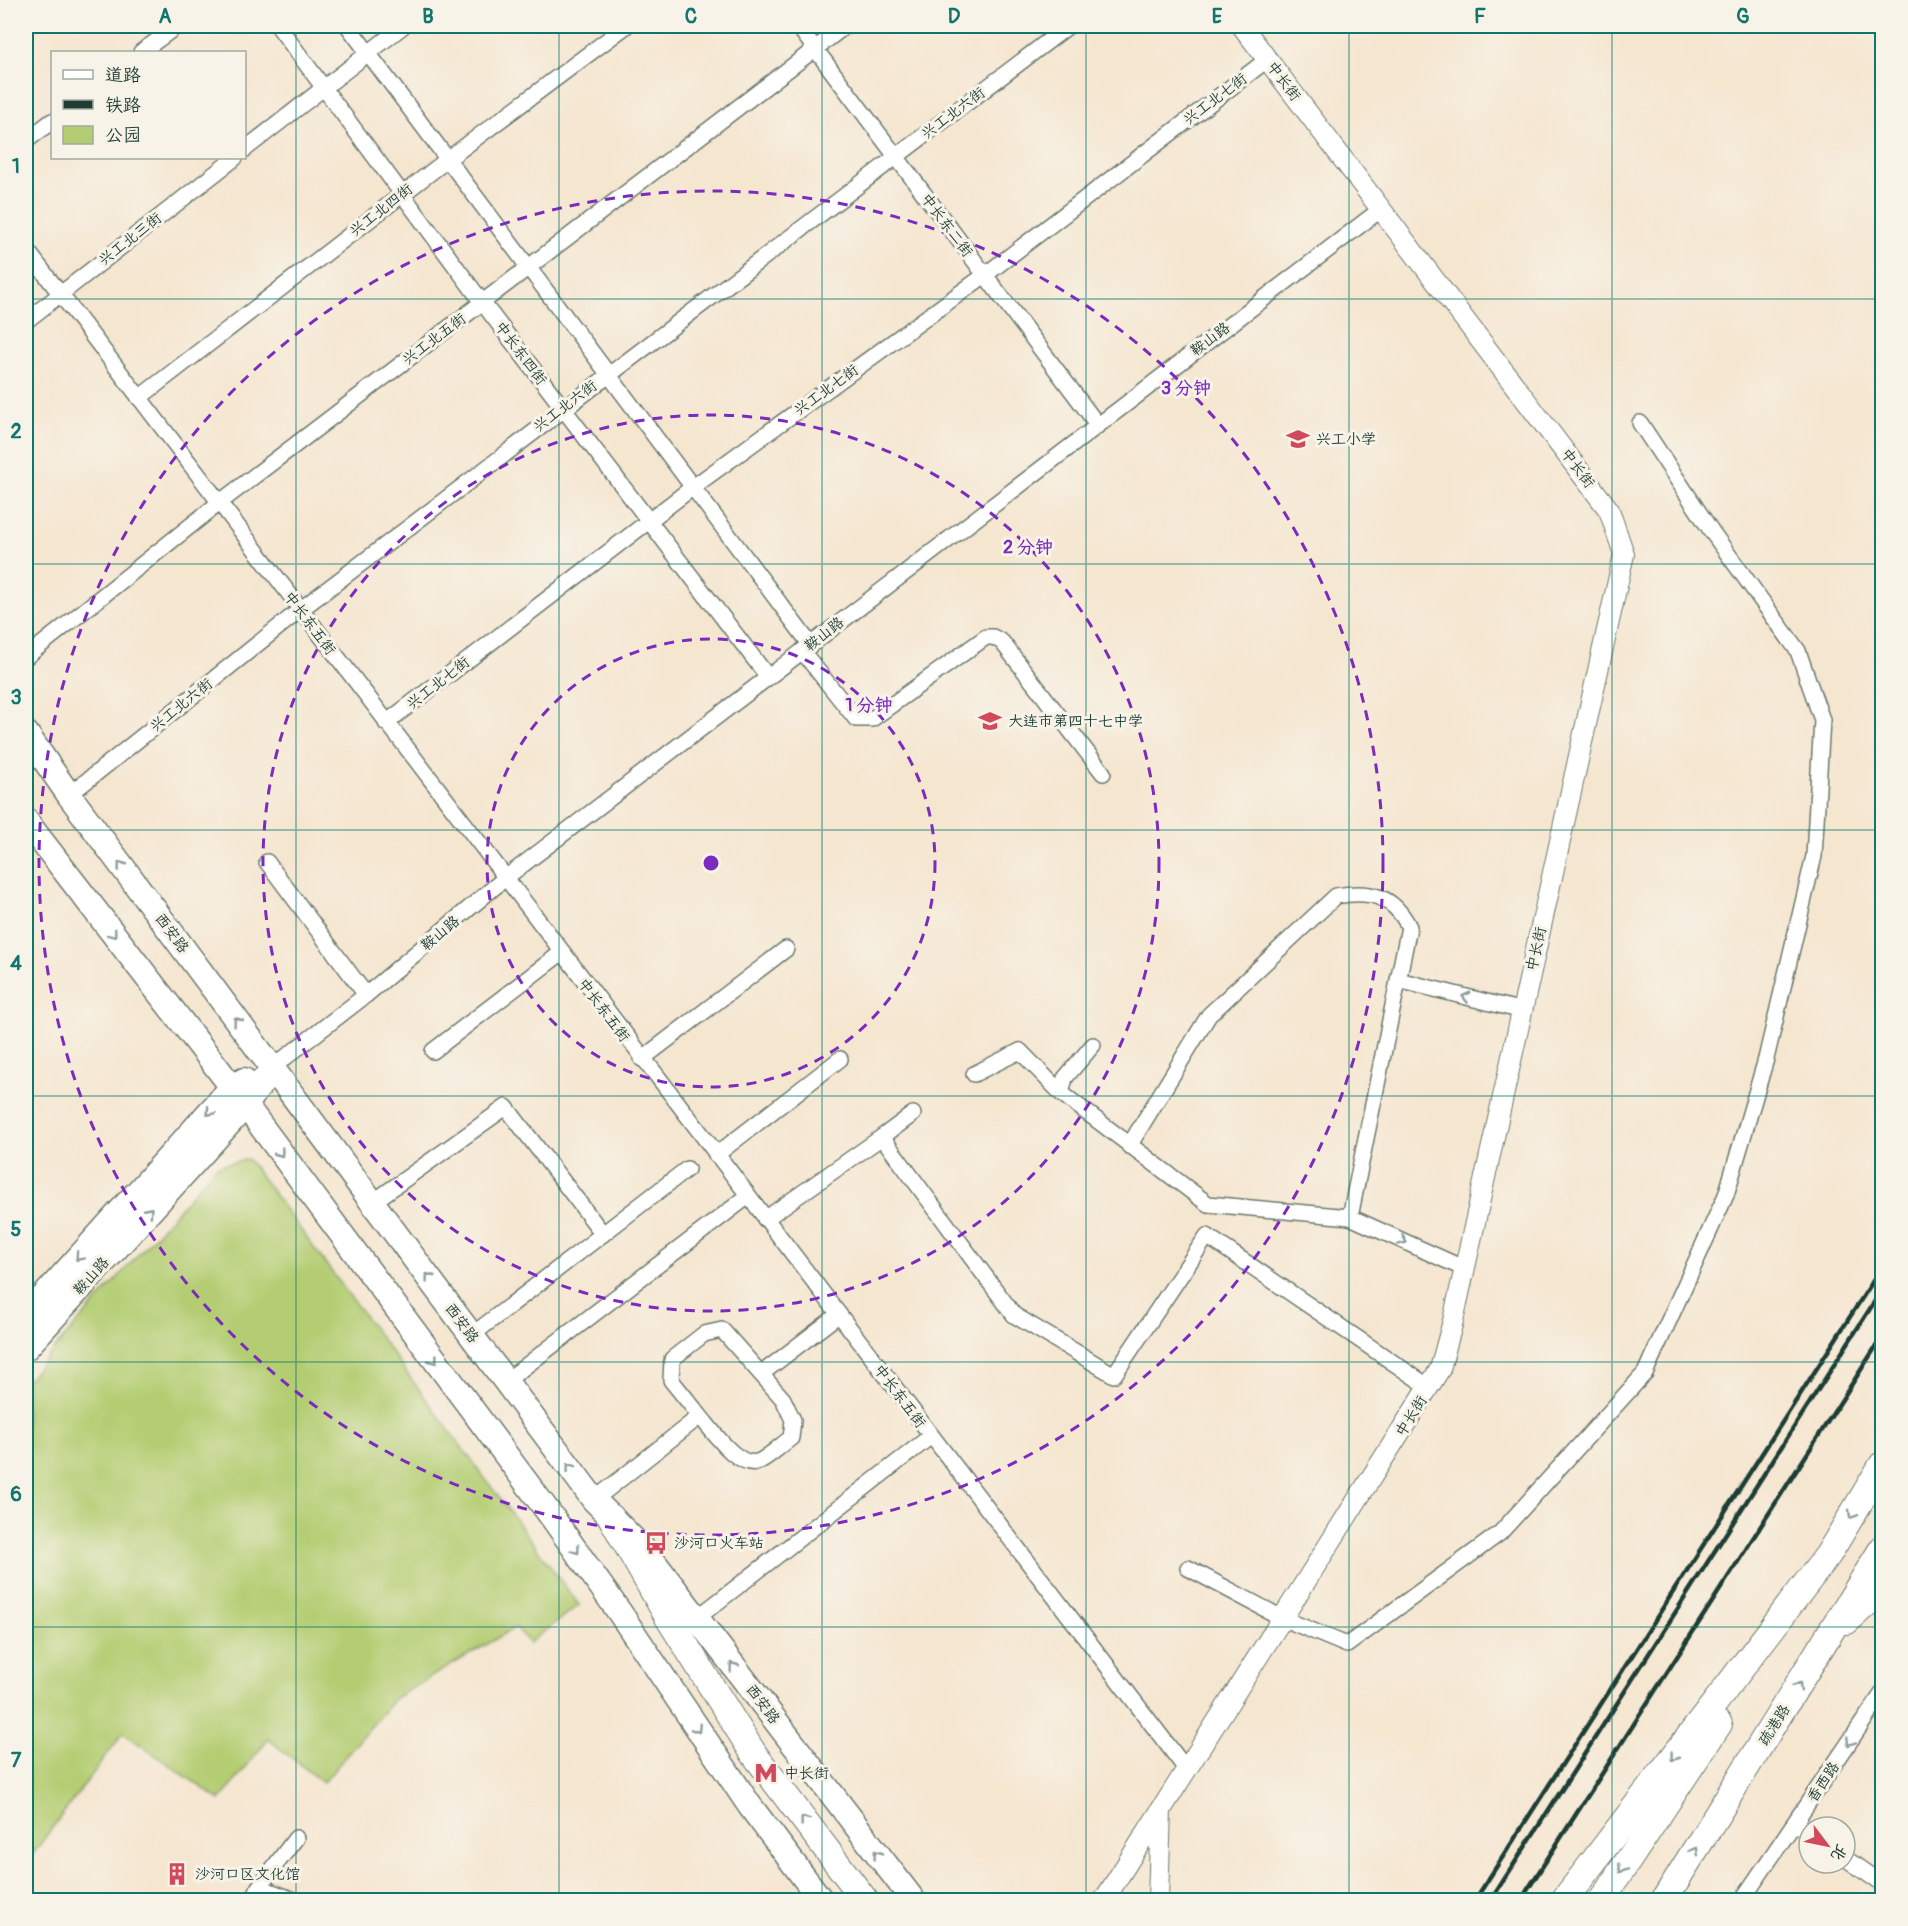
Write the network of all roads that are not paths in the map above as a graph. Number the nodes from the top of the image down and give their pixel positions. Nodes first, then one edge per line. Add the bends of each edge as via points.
1 (177, 26) edge
2 (278, 26) edge
3 (348, 26) edge
4 (403, 26) edge
5 (626, 26) edge
6 (798, 26) edge
7 (845, 26) edge
8 (1068, 26) edge
9 (1242, 26) edge
10 (815, 48) junction
11 (142, 51) edge
12 (368, 52) junction
13 (1268, 59) junction
14 (324, 88) junction
15 (51, 122) edge
16 (26, 141) edge
17 (246, 148) edge
18 (896, 156) junction
19 (234, 159) edge
20 (448, 159) junction
21 (402, 194) junction
22 (1380, 210) junction
23 (26, 249) edge
24 (528, 267) junction
25 (985, 274) junction
26 (59, 295) junction
27 (482, 302) junction
28 (26, 321) edge
29 (608, 373) junction
30 (139, 398) junction
31 (563, 408) junction
32 (1640, 423) dead end
33 (1097, 424) junction
34 (693, 487) junction
35 (219, 503) junction
36 (649, 521) junction
37 (300, 610) junction
38 (806, 648) junction
39 (26, 657) edge
40 (768, 677) junction
41 (386, 723) junction
42 (26, 734) edge
43 (1103, 773) dead end
44 (69, 795) junction
45 (26, 821) edge
46 (267, 862) dead end
47 (504, 879) junction
48 (786, 949) dead end
49 (561, 953) junction
50 (1398, 980) junction
51 (366, 995) junction
52 (1522, 1011) junction
53 (1093, 1045) dead end
54 (433, 1051) dead end
55 (642, 1059) junction
56 (840, 1059) dead end
57 (273, 1067) junction
58 (974, 1074) dead end
59 (1061, 1093) junction
60 (239, 1097) junction
61 (913, 1114) dead end
62 (882, 1137) junction
63 (1129, 1146) junction
64 (716, 1155) junction
65 (687, 1169) dead end
66 (747, 1197) junction
67 (373, 1202) junction
68 (1350, 1217) junction
69 (765, 1219) junction
70 (603, 1234) junction
71 (1465, 1269) junction
72 (838, 1315) junction
73 (26, 1316) edge
74 (472, 1335) junction
75 (26, 1348) edge
76 (761, 1374) junction
77 (506, 1381) junction
78 (1429, 1387) junction
79 (700, 1416) junction
80 (931, 1437) junction
81 (1882, 1465) edge
82 (602, 1508) junction
83 (1882, 1549) edge
84 (1828, 1555) junction
85 (1188, 1568) dead end
86 (1882, 1590) edge
87 (697, 1618) junction
88 (1284, 1619) junction
89 (1829, 1637) junction
90 (1882, 1694) edge
91 (1186, 1769) junction
92 (1161, 1810) junction
93 (1795, 1823) joint
94 (296, 1838) dead end
95 (1857, 1866) edge
96 (1882, 1884) edge
97 (256, 1894) edge
98 (294, 1900) edge
99 (821, 1900) edge
100 (865, 1900) edge
101 (913, 1900) edge
102 (1104, 1900) edge
103 (1158, 1900) edge
104 (1564, 1900) edge
105 (1602, 1900) edge
106 (1664, 1900) edge
107 (1742, 1900) edge

1 - 11 street
2 - 14 street, 中长东四街
3 - 12 street
4 - 12 street
5 - 20 street, 兴工北四街
6 - 10 street, 中长东二街
7 - 10 street, 兴工北五街
8 - 18 street, 兴工北六街
9 - 13 street, 中长街
10 - 18 street, 中长东二街
10 - 24 street, 兴工北五街
12 - 14 street
12 - 20 street
13 - 22 street, 中长街
13 - 25 street, 兴工北七街
14 - 17 street
14 - 21 street, 中长东四街
15 - 16 street
18 - 25 street, 中长东二街
18 - 29 street, 兴工北六街
19 - 26 street, 兴工北三街
20 - 21 street, 兴工北四街
20 - 24 street
21 - 27 street, 中长东四街
21 - 30 street, 兴工北四街
22 - 33 street, 鞍山路
22 - 52 street, 中长街 via 1609,510 1624,554
23 - 26 street, 中长东五街
24 - 27 street, 兴工北五街
24 - 29 street
25 - 33 street, 中长东二街
25 - 34 street, 兴工北七街
26 - 28 street, 兴工北三街
26 - 30 street, 中长东五街
27 - 31 street, 中长东四街
27 - 35 street, 兴工北五街
29 - 31 street, 兴工北六街
29 - 34 street
30 - 35 street, 中长东五街
31 - 36 street, 中长东四街
31 - 37 street, 兴工北六街
32 - 88 street via 1798,651 1822,720 1814,856 1767,1059 1726,1195 1645,1372 1500,1533 1347,1645
33 - 38 street, 鞍山路
34 - 36 street, 兴工北七街
34 - 38 street
35 - 37 street, 中长东五街
35 - 39 street, 兴工北五街
36 - 40 street, 中长东四街
36 - 41 street, 兴工北七街
37 - 41 street, 中长东五街
37 - 44 street, 兴工北六街
38 - 40 street, 鞍山路
38 - 43 street via 856,719 865,721 986,637 993,637 1002,642
40 - 47 street, 鞍山路
41 - 47 street, 中长东五街
42 - 44 main road, 西安路
57 -> 44 main road, 西安路
45 -> 60 main road
46 - 51 street
47 - 49 street, 中长东五街
47 - 51 street, 鞍山路
48 - 55 street
49 - 54 street
49 - 55 street, 中长东五街
52 -> 50 street
50 - 63 street via 1409,927 1401,910 1377,895 1356,892 1336,896 1209,1015
50 - 68 street
51 - 57 street, 鞍山路
52 - 71 street, 中长街
53 - 59 street via 1065,1078
55 - 64 street, 中长东五街
56 - 64 street
57 - 60 main road, 鞍山路
57 - 67 main road, 西安路
58 - 59 street via 1020,1051
59 - 63 street
60 -> 73 main road, 鞍山路
75 -> 60 main road, 鞍山路
60 -> 99 main road via 552,1517 730,1778
61 - 62 street
62 - 69 street
62 - 78 street via 1014,1315 1114,1374 1207,1236
63 - 68 street via 1208,1204
64 - 66 street, 中长东五街
65 - 70 street
66 - 69 street, 中长东五街
66 - 77 street
67 - 70 street via 506,1107
74 -> 67 main road, 西安路
68 -> 71 street
69 - 72 street, 中长东五街
70 - 74 street
71 - 78 street, 中长街 via 1440,1369
72 - 76 street
72 - 80 street, 中长东五街
74 - 77 main road, 西安路
76 - 79 street via 722,1330 704,1334 672,1359 671,1380
76 - 79 street via 783,1399 793,1420 791,1438 759,1462 746,1462 728,1449
82 -> 77 main road, 西安路
78 - 88 street, 中长街
79 - 82 street
80 - 87 street
80 - 91 street, 中长东五街
81 -> 84 highway
82 - 87 main road, 西安路 via 647,1553
100 -> 82 highway via 754,1754
83 - 89 highway, 疏港路
84 -> 104 highway
84 -> 105 highway
85 - 88 street
86 - 89 highway
101 -> 87 main road, 西安路
88 - 91 street, 中长街
106 -> 89 highway, 疏港路
90 -> 93 street, 香西路
91 - 92 street, 中长街
92 - 102 street, 中长街
92 - 103 street
93 - 107 street, 香西路
94 - 97 street
95 - 96 street
97 - 98 street

